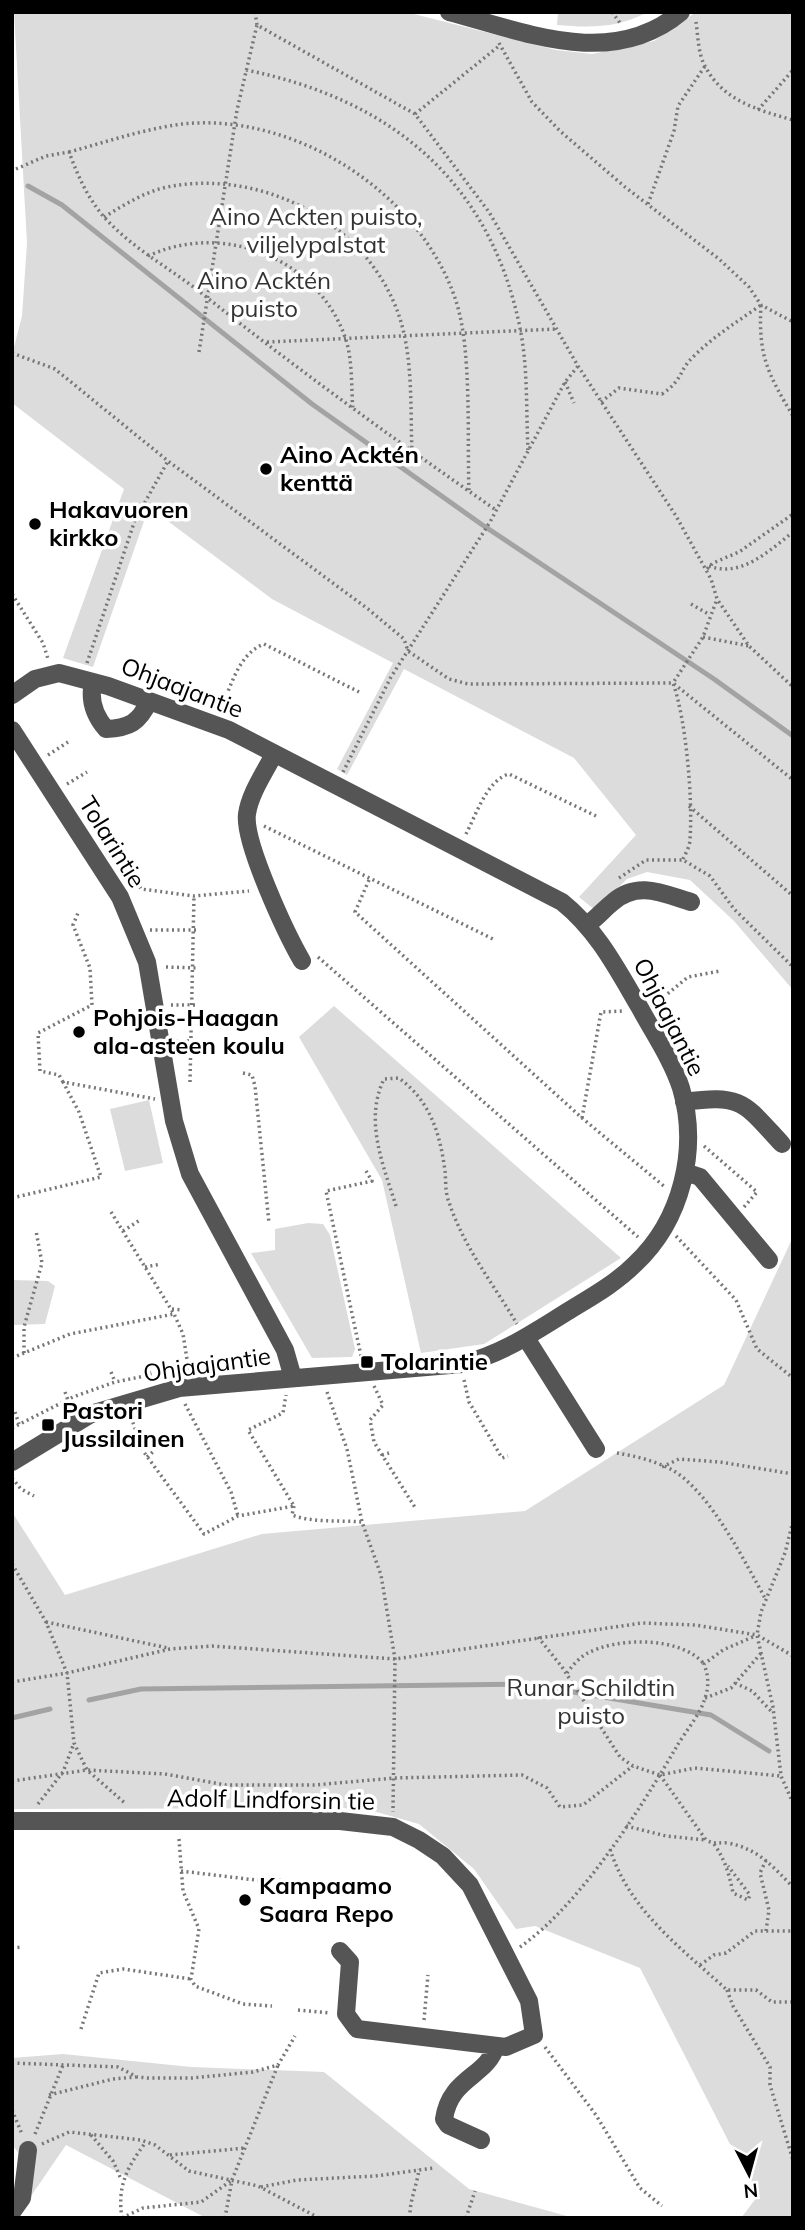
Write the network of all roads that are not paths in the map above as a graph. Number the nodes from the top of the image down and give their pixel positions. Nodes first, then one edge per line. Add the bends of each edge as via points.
1 (449, 12) edge
2 (681, 12) edge
3 (88, 680) junction
4 (12, 695) edge
5 (149, 701) junction
6 (12, 730) edge
7 (274, 754) junction
8 (691, 902) dead end
9 (588, 924) junction
10 (302, 961) road end
11 (684, 1102) junction
12 (782, 1144) dead end
13 (685, 1172) junction
14 (769, 1260) dead end
15 (526, 1338) junction
16 (290, 1383) junction
17 (596, 1448) dead end
18 (12, 1462) edge
19 (19, 1821) edge
20 (340, 1951) dead end
21 (496, 2046) junction
22 (481, 2140) dead end
23 (28, 2150) road end
24 (12, 2211) edge

1 - 2 street via 556,41 609,43 651,32
3 - 4 street, Ohjaajantie via 52,674
3 - 5 street, Ohjaajantie
3 - 5 street via 95,716 106,729 125,728 141,719
5 - 7 street, Ohjaajantie
6 - 16 street, Tolarintie via 133,923 147,962 174,1121 190,1174 285,1350
7 - 9 street, Ohjaajantie via 562,902
7 - 10 street via 250,803 247,828 282,927
8 - 9 street via 646,888 615,900
9 - 11 street, Ohjaajantie via 670,1062
11 - 12 street via 721,1099 746,1104
11 - 13 street, Ohjaajantie via 689,1142
13 - 14 street via 700,1177
13 - 15 street, Ohjaajantie via 663,1228 637,1263
15 - 16 street, Ohjaajantie via 506,1351 462,1364
15 - 17 street
16 - 18 street, Ohjaajantie via 184,1383 91,1414
19 - 21 street, Adolf Lindforsin tie via 340,1821 393,1828 443,1856 470,1885 529,2001 534,2035 506,2047
20 - 21 street via 350,1962 346,2014 357,2029
21 - 22 street via 488,2062 459,2084 444,2119
23 - 24 street via 22,2198

